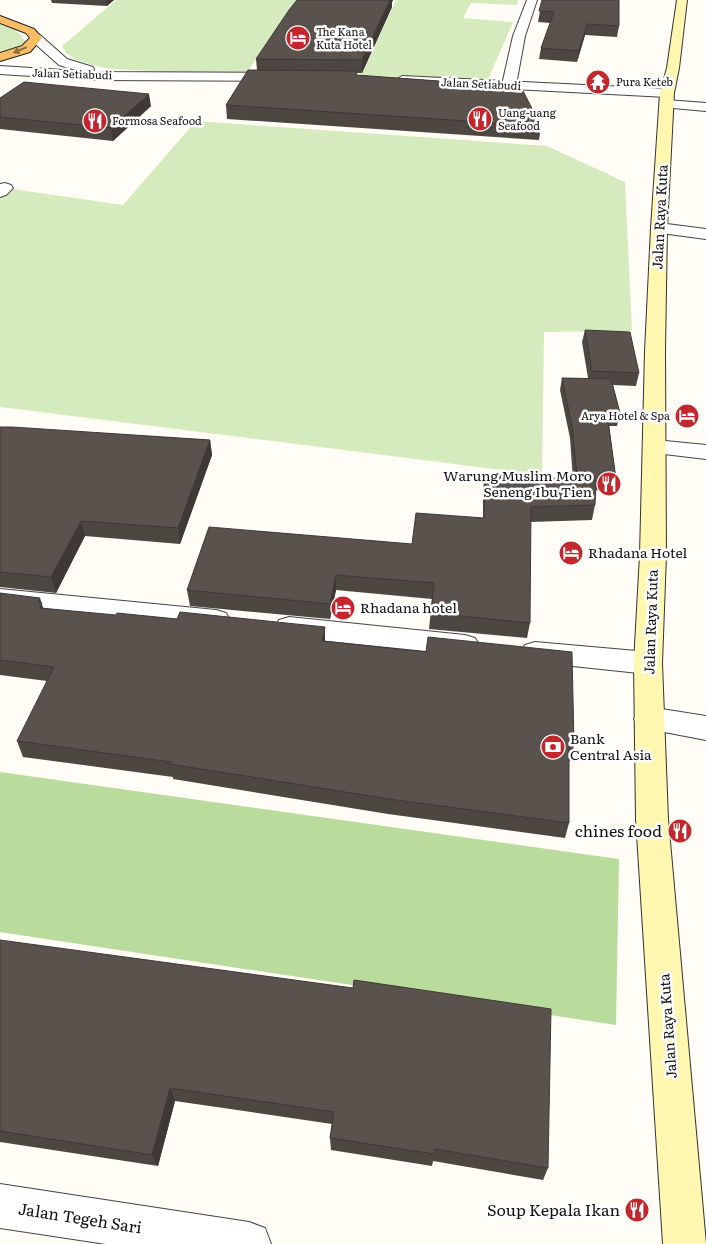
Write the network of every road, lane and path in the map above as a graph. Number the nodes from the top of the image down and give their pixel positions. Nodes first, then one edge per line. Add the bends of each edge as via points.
1 (532, 0) edge
2 (682, 0) edge
3 (23, 16) dead end
4 (0, 18) edge
5 (33, 34) junction
6 (0, 57) edge
7 (0, 70) edge
8 (144, 76) junction
9 (292, 77) edge
10 (393, 80) edge
11 (509, 85) junction
12 (667, 99) junction
13 (706, 107) edge
14 (659, 228) junction
15 (706, 234) edge
16 (655, 446) junction
17 (706, 452) edge
18 (0, 598) edge
19 (648, 663) junction
20 (649, 719) junction
21 (706, 728) edge
22 (0, 1206) edge
23 (249, 1244) edge
24 (685, 1244) edge

1 - 11 street via 519,36
2 - 12 main road, Jalan Raya Kuta
3 - 5 highway
4 - 5 highway
5 -> 6 highway via 26,49
5 - 8 street, Jalan Setiabudi via 63,62 72,66
7 - 8 street, Jalan Setiabudi
8 - 9 street, Jalan Setiabudi
10 - 11 street, Jalan Setiabudi
11 - 12 street, Jalan Setiabudi
12 - 13 street, Jalan Setiabudi
12 - 14 main road, Jalan Raya Kuta
14 - 15 street
14 - 16 main road, Jalan Raya Kuta
16 - 17 street
16 - 19 main road, Jalan Raya Kuta via 654,555
18 - 19 street
19 - 20 main road, Jalan Raya Kuta
20 - 21 street
20 - 24 main road, Jalan Raya Kuta via 652,819
22 - 23 street, Jalan Tegeh Sari

